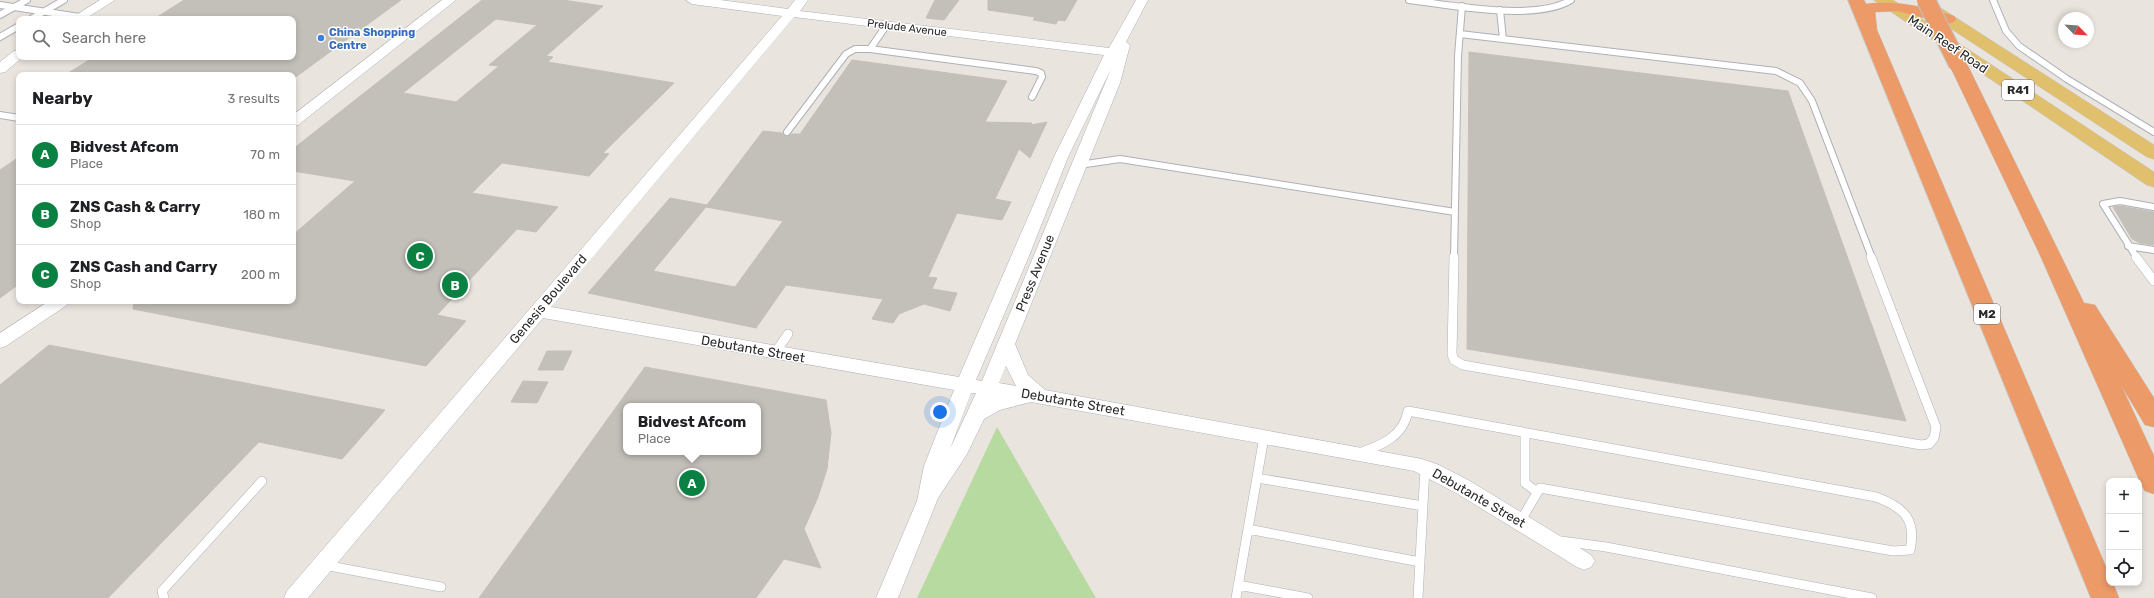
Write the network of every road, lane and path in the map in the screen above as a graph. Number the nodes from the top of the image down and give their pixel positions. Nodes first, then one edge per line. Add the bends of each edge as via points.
1 (27, 0) edge
2 (64, 0) edge
3 (109, 0) edge
4 (450, 0) edge
5 (692, 0) edge
6 (802, 0) edge
7 (1142, 0) edge
8 (1409, 0) edge
9 (1571, 0) edge
10 (1856, 0) edge
11 (1918, 0) edge
12 (1926, 0) edge
13 (1993, 0) edge
14 (1885, 2) edge
15 (0, 5) edge
16 (1462, 6) junction
17 (14, 7) junction
18 (1500, 10) junction
19 (43, 12) junction
20 (791, 13) junction
21 (0, 15) edge
22 (36, 16) edge
23 (66, 16) edge
24 (81, 16) edge
25 (1948, 19) junction
26 (886, 26) junction
27 (16, 28) edge
28 (1869, 30) junction
29 (1460, 34) junction
30 (0, 37) edge
31 (1503, 39) junction
32 (870, 49) junction
33 (1117, 53) junction
34 (16, 56) edge
35 (0, 69) edge
36 (1032, 97) dead end
37 (0, 115) edge
38 (16, 118) edge
39 (296, 120) edge
40 (1078, 121) junction
41 (1096, 124) junction
42 (787, 132) dead end
43 (2154, 132) edge
44 (2154, 153) edge
45 (1079, 165) junction
46 (2154, 181) edge
47 (2154, 206) edge
48 (1455, 212) junction
49 (2128, 246) junction
50 (2154, 250) edge
51 (2051, 255) junction
52 (2154, 281) edge
53 (57, 304) edge
54 (538, 311) junction
55 (788, 334) dead end
56 (0, 342) edge
57 (1006, 344) junction
58 (775, 353) junction
59 (965, 385) junction
60 (988, 389) junction
61 (1040, 396) junction
62 (977, 414) junction
63 (2154, 418) edge
64 (1525, 433) junction
65 (1264, 437) junction
66 (1356, 454) junction
67 (1425, 468) junction
68 (1257, 478) junction
69 (262, 481) dead end
70 (2154, 484) edge
71 (1537, 492) junction
72 (927, 501) junction
73 (1423, 506) junction
74 (1520, 522) junction
75 (1248, 529) junction
76 (1550, 540) junction
77 (1584, 561) dead end
78 (1420, 562) junction
79 (323, 565) junction
80 (1238, 585) junction
81 (441, 587) dead end
82 (164, 598) edge
83 (295, 598) edge
84 (887, 598) edge
85 (1236, 598) edge
86 (1308, 598) edge
87 (1418, 598) edge
88 (1872, 598) edge
89 (2104, 598) edge

1 - 17 lane
2 - 19 lane
3 - 24 street
4 - 39 street
5 - 20 street, Prelude Avenue
6 - 20 street, Genesis Boulevard
7 - 33 street, Press Avenue
8 - 16 lane
9 - 18 lane via 1568,4 1555,9
10 - 28 highway
11 - 25 main road, Main Reef Road / R41
12 - 51 highway, bridge
13 - 43 lane via 2006,31 2019,46
14 - 25 highway
14 - 28 highway via 1868,8
14 - 46 main road, Main Reef Road / R41
15 - 17 lane
16 - 18 lane
16 - 29 lane
17 - 19 lane
17 - 21 lane
18 - 31 lane
19 - 22 lane
19 - 23 lane
20 - 26 street, Prelude Avenue
20 - 54 street, Genesis Boulevard
25 - 44 main road, Main Reef Road / R41
26 - 32 lane
26 - 33 street, Prelude Avenue
27 - 30 lane
28 - 89 highway, M2
29 - 31 lane
29 - 48 lane
31 - 48 lane via 1776,71 1800,83 1815,107 1936,427 1934,438 1929,444 1921,445 1462,365 1454,360 1452,354
32 - 36 lane via 1036,71 1041,73 1042,77
32 - 42 lane via 855,49 846,54
33 - 40 street, Press Avenue
33 - 41 street, Press Avenue
34 - 35 street
37 - 38 lane
40 - 41 street
40 - 59 street, Press Avenue
41 - 45 street, Press Avenue
45 - 48 lane via 1120,159
45 - 57 street, Press Avenue
47 - 49 lane via 2114,200 2107,200 2103,204
49 - 50 lane
49 - 52 lane
51 - 63 highway via 2111,346
51 - 70 highway
53 - 56 street
54 - 58 street, Debutante Street
54 - 79 street, Genesis Boulevard
55 - 58 lane
57 - 60 street, Press Avenue
57 - 61 street via 1020,379
58 - 59 street, Debutante Street
59 - 60 street, Debutante Street
59 - 72 street, Press Avenue via 941,444
60 - 61 street, Debutante Street
60 - 62 street, Press Avenue
61 - 62 street via 995,404
61 - 65 street, Debutante Street
62 - 72 street, Press Avenue via 960,450
64 - 66 lane via 1408,411 1407,422 1391,440
64 - 71 lane via 1525,483
64 - 71 lane via 1876,497 1893,502 1910,520 1915,537 1910,550 1893,552 1540,488
65 - 66 street, Debutante Street
65 - 68 lane
66 - 67 street, Debutante Street
67 - 73 lane
67 - 74 street, Debutante Street via 1463,487
68 - 73 lane
68 - 75 lane
69 - 82 lane via 162,591
71 - 74 lane
72 - 84 street, Press Avenue
73 - 78 lane
74 - 76 street, Debutante Street
75 - 78 lane
75 - 80 lane
76 - 77 street, Debutante Street
76 - 88 lane via 1606,547
78 - 87 lane
79 - 81 lane
79 - 83 street, Genesis Boulevard
80 - 85 lane
80 - 86 lane

